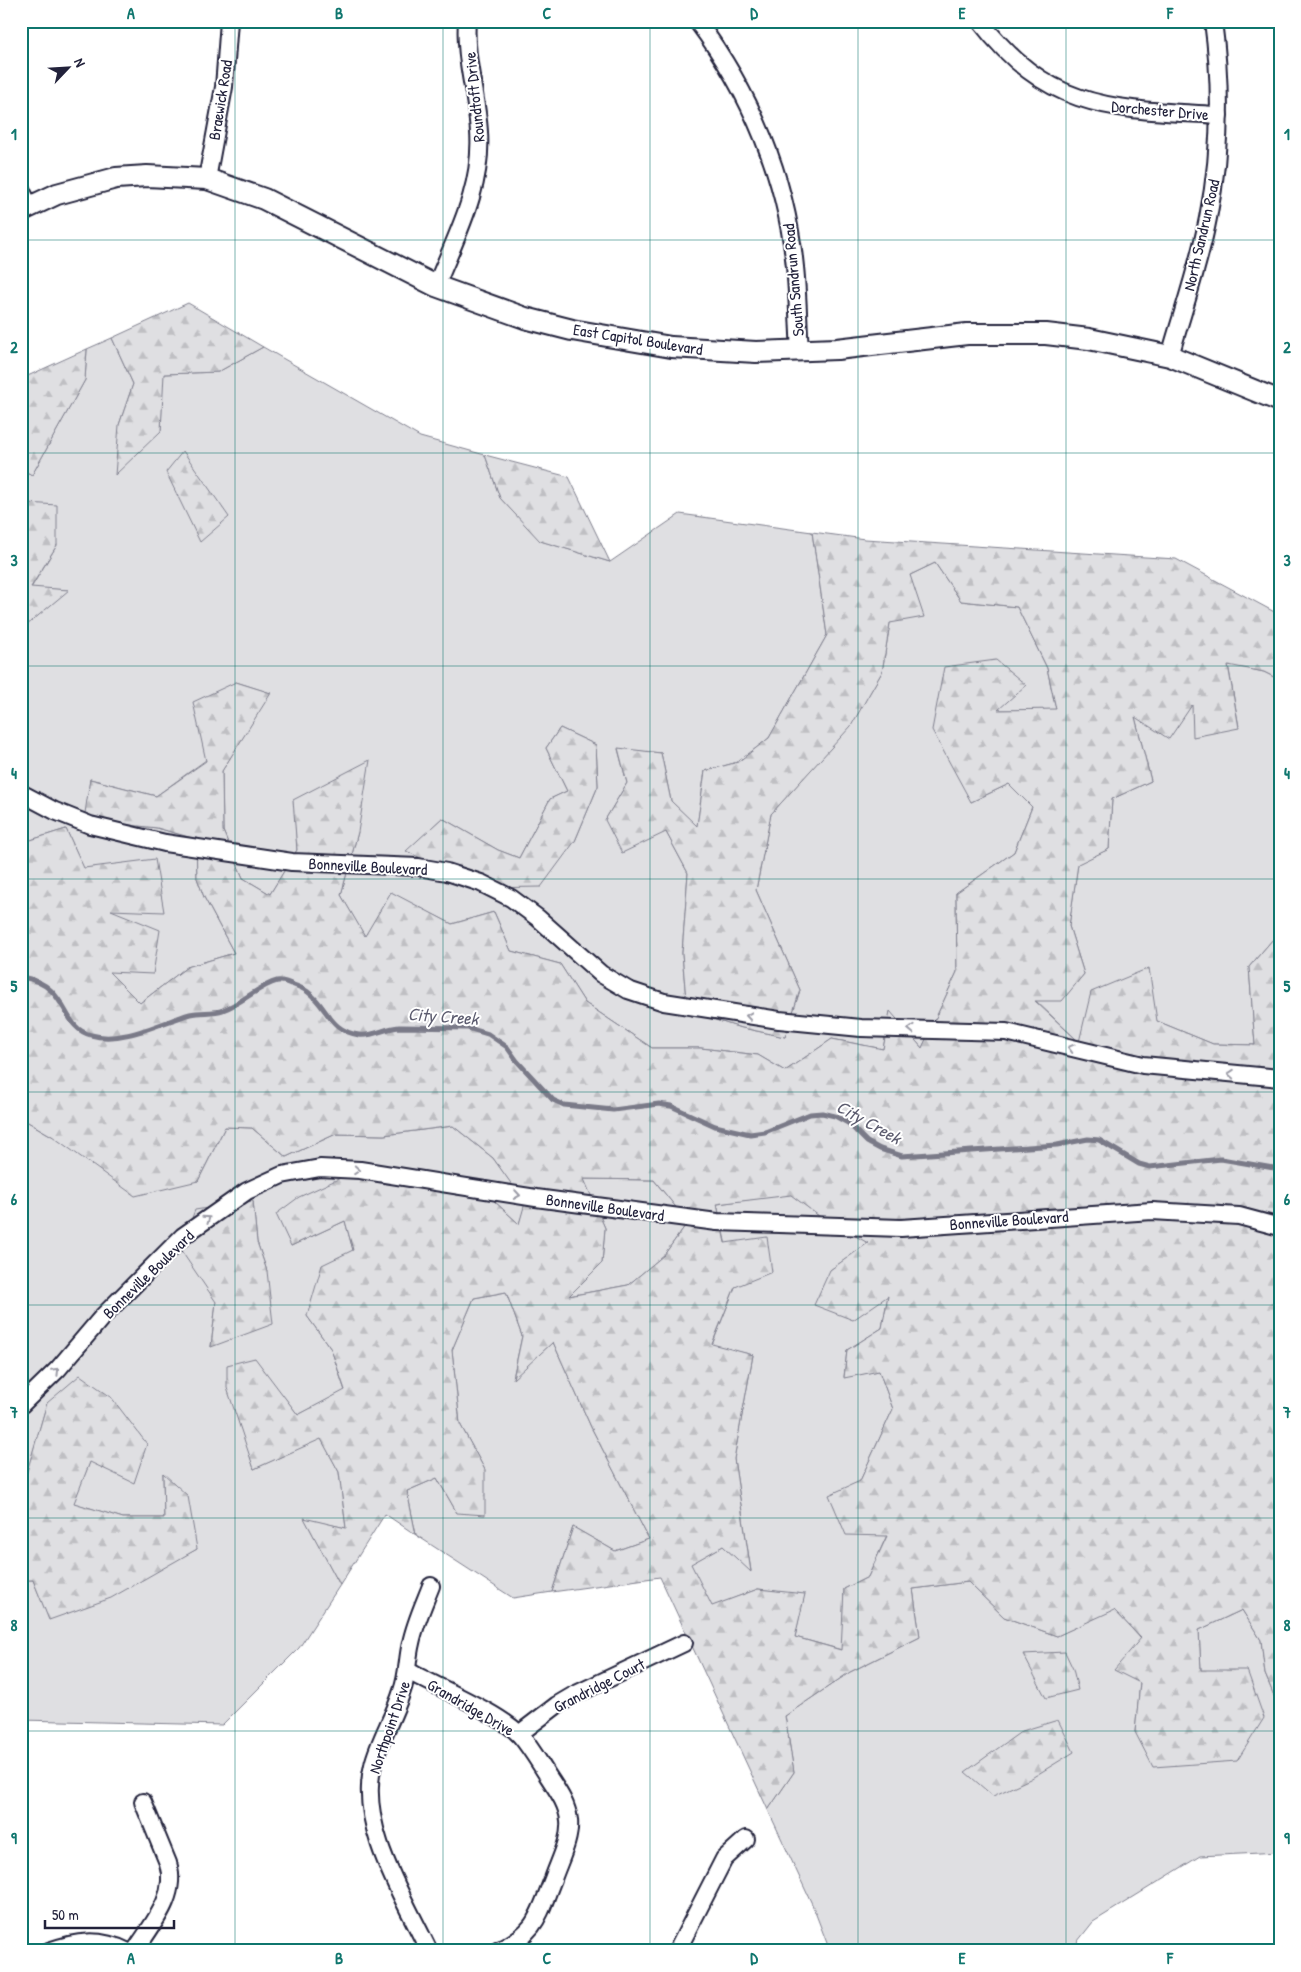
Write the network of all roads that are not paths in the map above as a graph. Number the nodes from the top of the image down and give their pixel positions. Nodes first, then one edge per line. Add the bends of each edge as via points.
1 (229, 21) edge
2 (467, 21) edge
3 (697, 21) edge
4 (980, 21) edge
5 (1213, 21) edge
6 (1219, 115) junction
7 (207, 179) junction
8 (24, 202) edge
9 (436, 286) junction
10 (800, 351) junction
11 (1170, 356) junction
12 (1280, 401) edge
13 (21, 793) edge
14 (1280, 1078) edge
15 (1280, 1227) edge
16 (21, 1405) edge
17 (431, 1586) dead end
18 (684, 1643) dead end
19 (408, 1671) junction
20 (519, 1734) junction
21 (143, 1802) dead end
22 (746, 1839) dead end
23 (49, 1951) edge
24 (126, 1951) edge
25 (135, 1951) edge
26 (429, 1951) edge
27 (497, 1951) edge
28 (677, 1951) edge

1 - 7 street, Braewick Road via 224,87
2 - 9 street, Roundtoft Drive via 480,134 478,167 468,210
3 - 10 street, South Sandrun Road via 741,89 774,167 784,200 794,259
4 - 6 street, Dorchester Drive via 1006,52 1022,65 1072,95 1116,108
5 - 6 street, North Sandrun Road
6 - 11 street, North Sandrun Road via 1218,149 1208,217
7 - 8 street, East Capitol Boulevard via 116,178
7 - 9 street, East Capitol Boulevard via 264,199
9 - 10 street, East Capitol Boulevard via 525,318 623,341 718,351
10 - 11 street, East Capitol Boulevard via 1004,332 1088,338
11 - 12 street, East Capitol Boulevard
14 -> 13 street, Bonneville Boulevard via 1143,1065 1006,1032 861,1028 779,1020 664,1002 628,990 601,974 538,918 511,898 481,883 418,867 292,862 165,843 90,825
16 -> 15 street, Bonneville Boulevard via 183,1236 247,1191 282,1175 320,1168 360,1170 718,1222 901,1228 1152,1211 1232,1215
17 - 19 street, Northpoint Drive via 410,1644
18 - 20 street, Grandridge Court via 563,1702
19 - 20 street, Grandridge Drive
19 - 26 street, Northpoint Drive via 372,1768 370,1812 384,1855
20 - 27 street, Grandridge Drive via 564,1801 569,1830 537,1919 520,1940
21 - 25 street via 168,1863 171,1885 162,1909
22 - 28 street via 724,1859
23 - 24 street via 81,1942 100,1942

